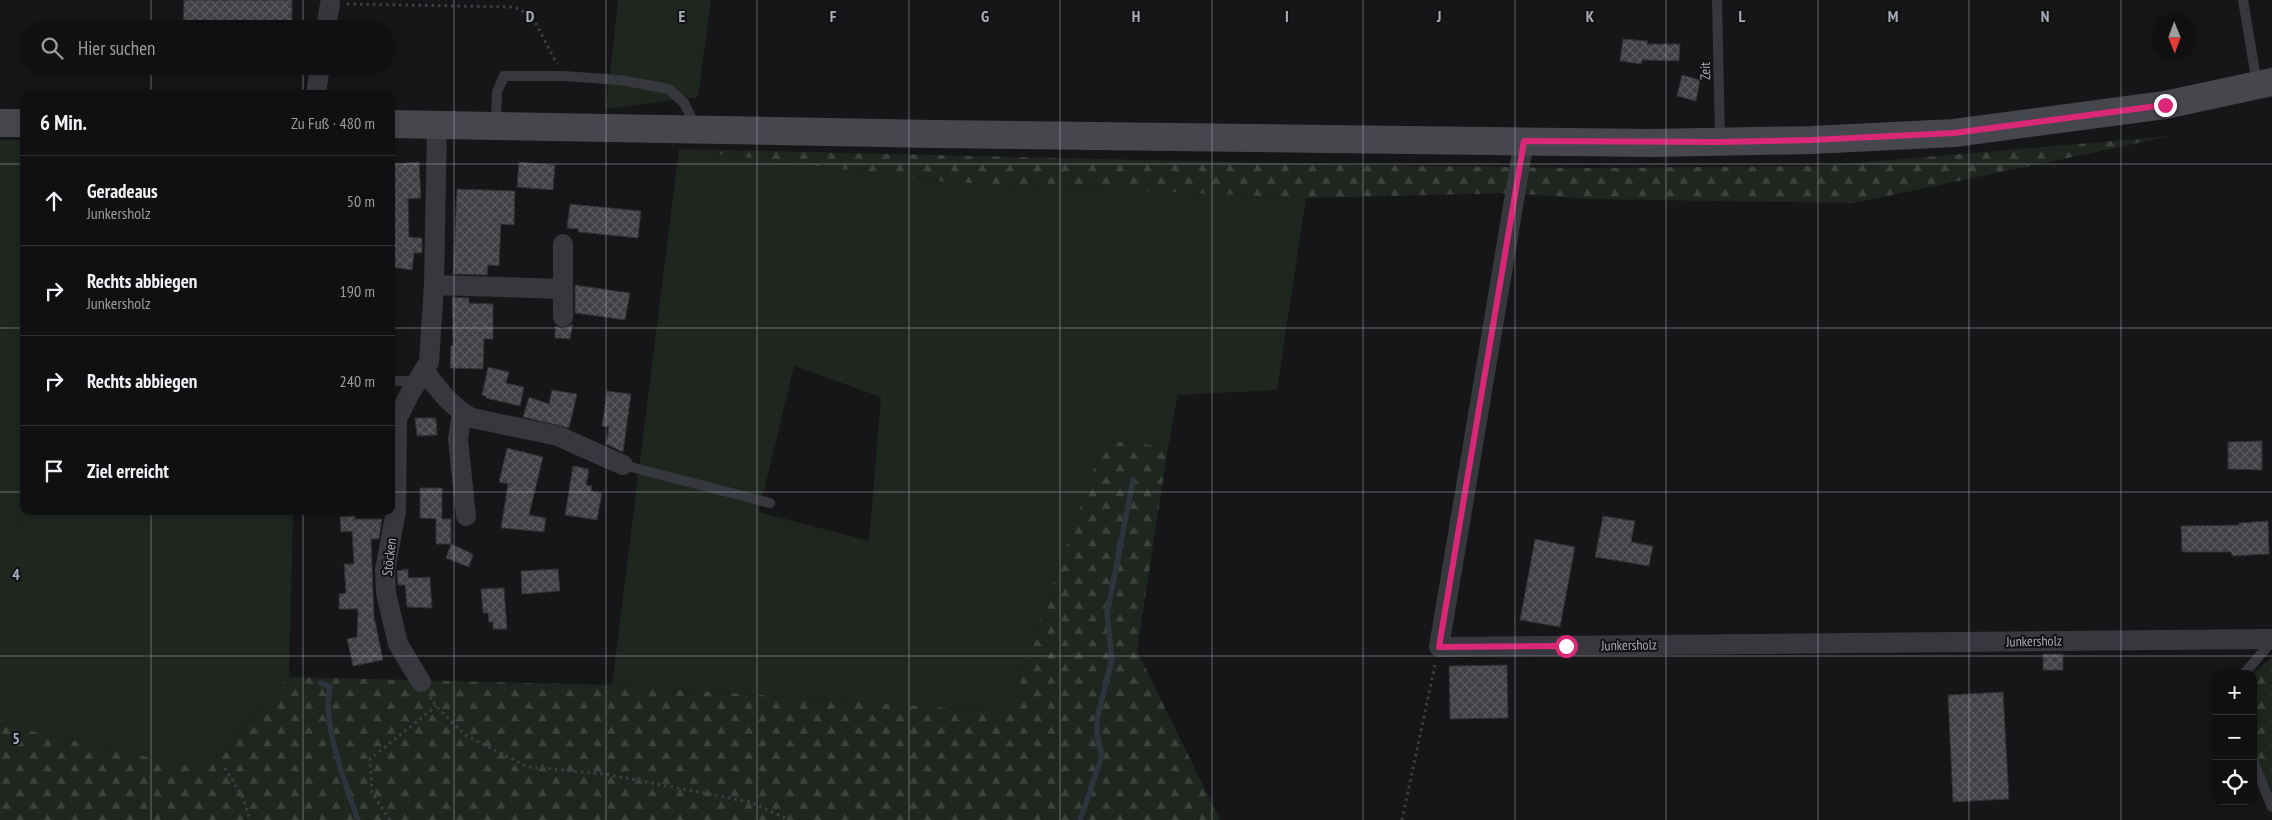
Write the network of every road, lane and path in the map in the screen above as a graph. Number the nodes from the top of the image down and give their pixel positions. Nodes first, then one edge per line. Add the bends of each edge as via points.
1 (1717, 0) edge
2 (2243, 0) edge
3 (324, 2) edge
4 (325, 20) edge
5 (319, 75) edge
6 (563, 76) junction
7 (2265, 83) edge
8 (317, 90) edge
9 (0, 123) edge
10 (20, 124) edge
11 (395, 124) edge
12 (437, 125) junction
13 (496, 126) junction
14 (698, 130) junction
15 (1524, 141) junction
16 (1720, 142) junction
17 (563, 244) dead end
18 (434, 285) junction
19 (563, 289) junction
20 (563, 317) dead end
21 (421, 376) junction
22 (395, 380) edge
23 (462, 413) junction
24 (624, 465) joint
25 (770, 503) dead end
26 (466, 516) dead end
27 (2272, 640) edge
28 (1439, 647) junction
29 (2247, 670) edge
30 (421, 682) joint
31 (436, 706) junction
32 (226, 768) dead end
33 (2257, 771) edge
34 (2272, 807) edge
35 (250, 820) edge
36 (390, 820) edge
37 (790, 820) edge
38 (1402, 820) edge

1 - 16 lane, Zeit
2 - 7 lane
3 - 4 street
3 - 6 path via 514,7 532,16
5 - 8 street
6 - 13 lane via 504,76 497,92
6 - 14 lane via 620,80 669,89 684,103
7 - 16 main road via 2165,105 1954,133
9 - 10 main road
11 - 12 main road
12 - 13 main road
12 - 18 street, Stöcken
13 - 14 main road
14 - 15 main road
15 - 16 main road
15 - 28 street
17 - 19 street
18 - 19 street
18 - 21 street, Stöcken via 429,362
19 - 20 street
21 - 22 lane
21 - 23 street
21 - 30 street, Stöcken via 397,419 396,510 385,570 386,593 398,644
23 - 24 street via 472,418 558,436
23 - 26 street via 458,439
24 - 25 lane
27 - 28 street, Junkersholz
27 - 29 lane
28 - 38 path
30 - 31 path
31 - 36 path via 370,759 372,793
31 - 37 path via 465,735 528,767 605,774 750,802
32 - 35 path via 243,798
33 - 34 lane

